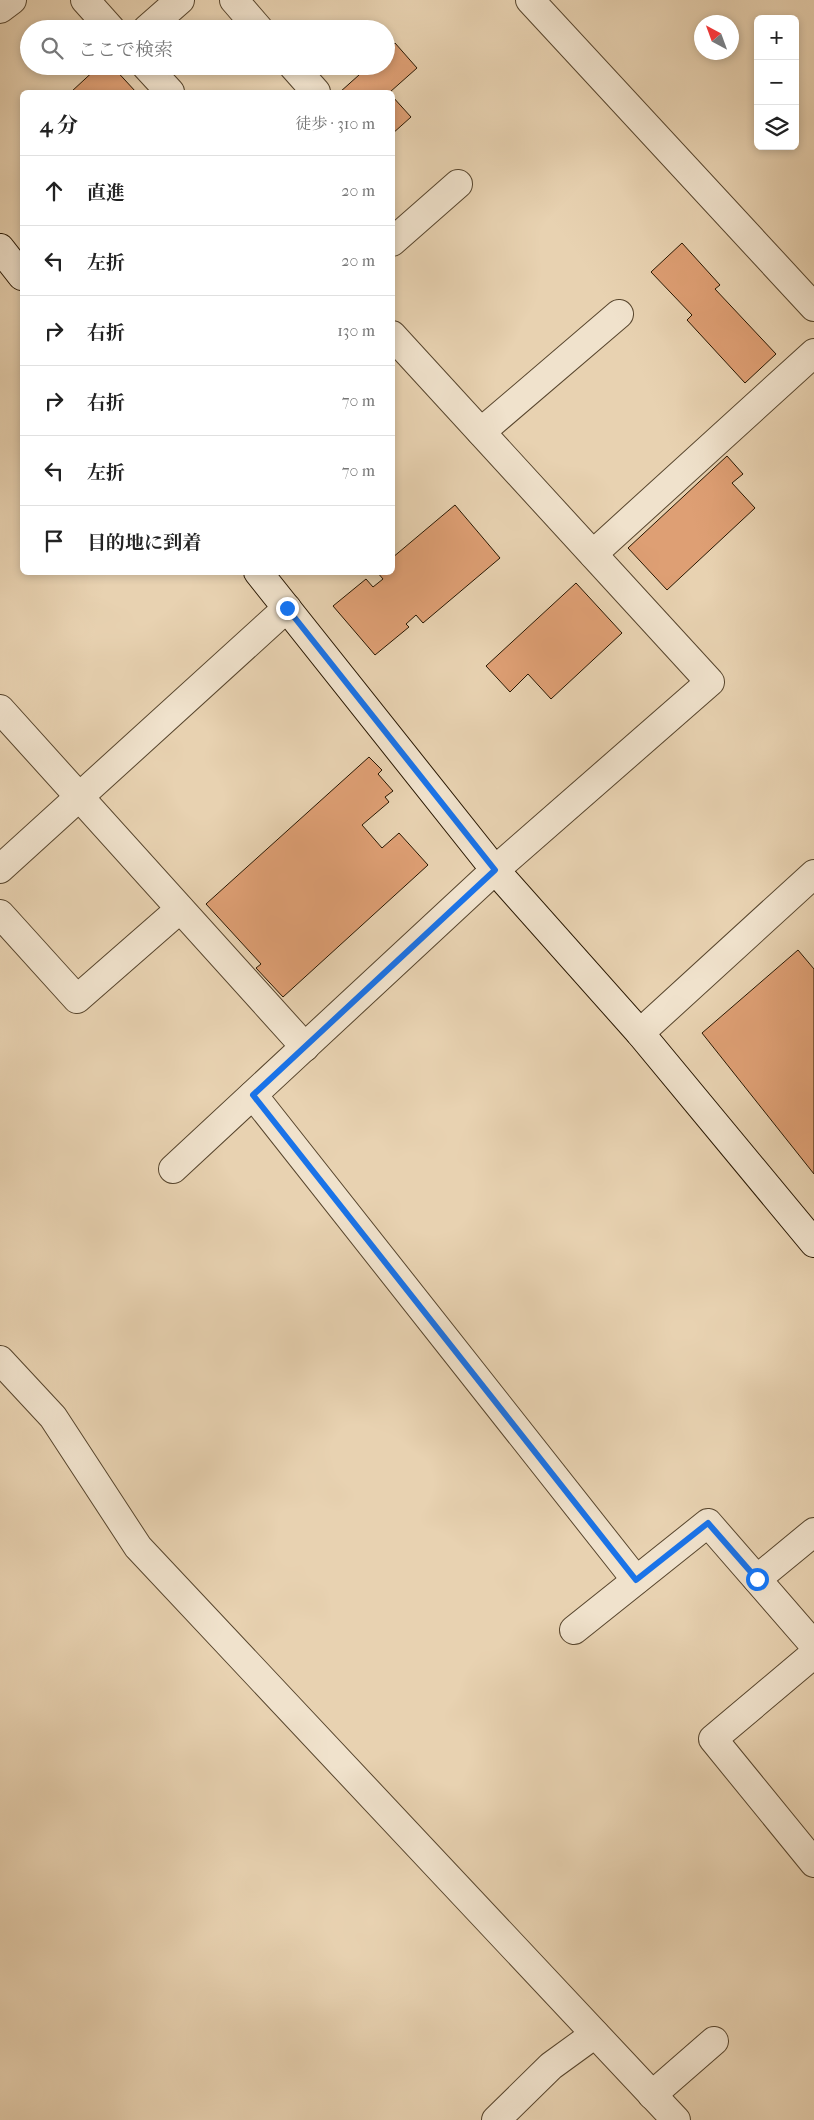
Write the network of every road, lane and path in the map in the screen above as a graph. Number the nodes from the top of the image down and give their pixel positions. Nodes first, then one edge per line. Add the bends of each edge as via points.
1 (12, 0) edge
2 (85, 0) edge
3 (180, 0) edge
4 (234, 0) edge
5 (530, 0) edge
6 (0, 9) edge
7 (103, 20) edge
8 (157, 20) edge
9 (251, 20) edge
10 (154, 75) edge
11 (301, 75) edge
12 (168, 90) edge
13 (314, 90) edge
14 (458, 184) dead end
15 (395, 239) edge
16 (0, 248) edge
17 (20, 273) edge
18 (814, 307) edge
19 (619, 314) dead end
20 (395, 338) edge
21 (814, 353) edge
22 (481, 432) junction
23 (593, 554) junction
24 (260, 575) edge
25 (287, 608) junction
26 (0, 709) edge
27 (79, 797) junction
28 (0, 869) edge
29 (495, 870) junction
30 (814, 874) edge
31 (180, 909) junction
32 (0, 914) edge
33 (640, 1033) junction
34 (305, 1047) junction
35 (253, 1095) junction
36 (173, 1169) dead end
37 (814, 1243) edge
38 (0, 1360) edge
39 (814, 1532) edge
40 (757, 1579) junction
41 (636, 1580) junction
42 (574, 1630) dead end
43 (814, 1645) edge
44 (814, 1654) edge
45 (814, 1863) edge
46 (594, 2034) junction
47 (714, 2041) dead end
48 (652, 2095) junction
49 (496, 2120) edge
50 (676, 2120) edge

1 - 6 street
2 - 7 street
3 - 8 street
4 - 9 street
5 - 18 street
10 - 12 street
11 - 13 street
14 - 15 street
16 - 17 street
19 - 22 street
20 - 22 street
21 - 23 street
22 - 23 street
23 - 29 street via 710,682
24 - 25 street
25 - 27 street
25 - 29 street
26 - 27 street
27 - 28 street
27 - 31 street
29 - 33 street
29 - 34 street
30 - 33 street
31 - 32 street via 77,999
31 - 34 street
33 - 37 street
34 - 35 street
35 - 36 street
35 - 41 street
38 - 46 street via 53,1418 138,1547
39 - 40 street
40 - 41 street via 708,1523
40 - 43 street
41 - 42 street
44 - 45 street via 713,1739
46 - 48 street
46 - 49 street via 551,2066
47 - 48 street
48 - 50 street

